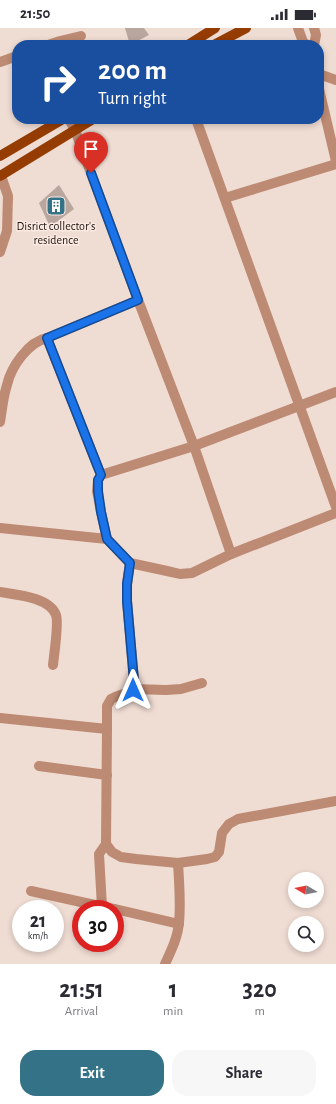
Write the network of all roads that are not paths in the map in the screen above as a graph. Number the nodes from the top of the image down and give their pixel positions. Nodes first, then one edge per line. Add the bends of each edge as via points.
1 (246, 28) edge
2 (298, 28) edge
3 (314, 28) edge
4 (212, 29) edge
5 (80, 36) edge
6 (62, 40) edge
7 (196, 40) edge
8 (223, 40) edge
9 (302, 40) edge
10 (315, 40) edge
11 (12, 58) edge
12 (0, 62) edge
13 (324, 76) edge
14 (336, 80) edge
15 (324, 110) edge
16 (54, 124) edge
17 (72, 124) edge
18 (85, 124) edge
19 (198, 124) edge
20 (75, 130) junction
21 (0, 156) edge
22 (336, 162) edge
23 (0, 176) edge
24 (225, 198) junction
25 (0, 252) edge
26 (138, 300) junction
27 (47, 338) junction
28 (336, 392) edge
29 (299, 406) junction
30 (0, 422) edge
31 (194, 446) junction
32 (101, 475) junction
33 (336, 506) edge
34 (336, 513) edge
35 (0, 528) edge
36 (107, 539) junction
37 (231, 554) junction
38 (130, 563) junction
39 (0, 592) edge
40 (53, 665) dead end
41 (202, 682) dead end
42 (133, 690) junction
43 (0, 718) edge
44 (107, 729) junction
45 (39, 766) dead end
46 (106, 775) junction
47 (336, 801) edge
48 (106, 844) junction
49 (178, 863) junction
50 (31, 891) dead end
51 (72, 900) edge
52 (102, 900) edge
53 (124, 911) edge
54 (179, 924) junction
55 (165, 964) edge

1 - 8 main road
2 - 9 street
3 - 10 street
4 - 7 main road
5 - 6 street
11 - 12 street
13 - 14 street
15 - 22 street
16 - 21 main road
17 - 20 street
18 - 20 main road
19 - 24 street
20 - 23 main road
20 - 26 street
22 - 24 street
23 - 25 street via 8,196 7,231
24 - 29 street
26 - 27 street
26 - 31 street
27 - 30 street via 41,339 27,349 11,372
27 - 32 street
28 - 29 street
29 - 31 street
29 - 33 street
31 - 32 street
31 - 37 street
32 - 36 street via 98,480 98,491
34 - 37 street
35 - 36 street
36 - 38 street
37 - 38 street via 192,573 180,574
38 - 42 street via 127,596
39 - 40 street via 42,601 56,615
41 - 42 street via 181,689
42 - 44 street via 111,699 108,706
43 - 44 street
44 - 46 street
45 - 46 street
46 - 48 street
47 - 49 street via 238,819 222,832 220,852 215,857
48 - 49 street via 112,852 121,857
48 - 52 street via 100,854
49 - 54 street
50 - 51 street
53 - 54 street
54 - 55 street

